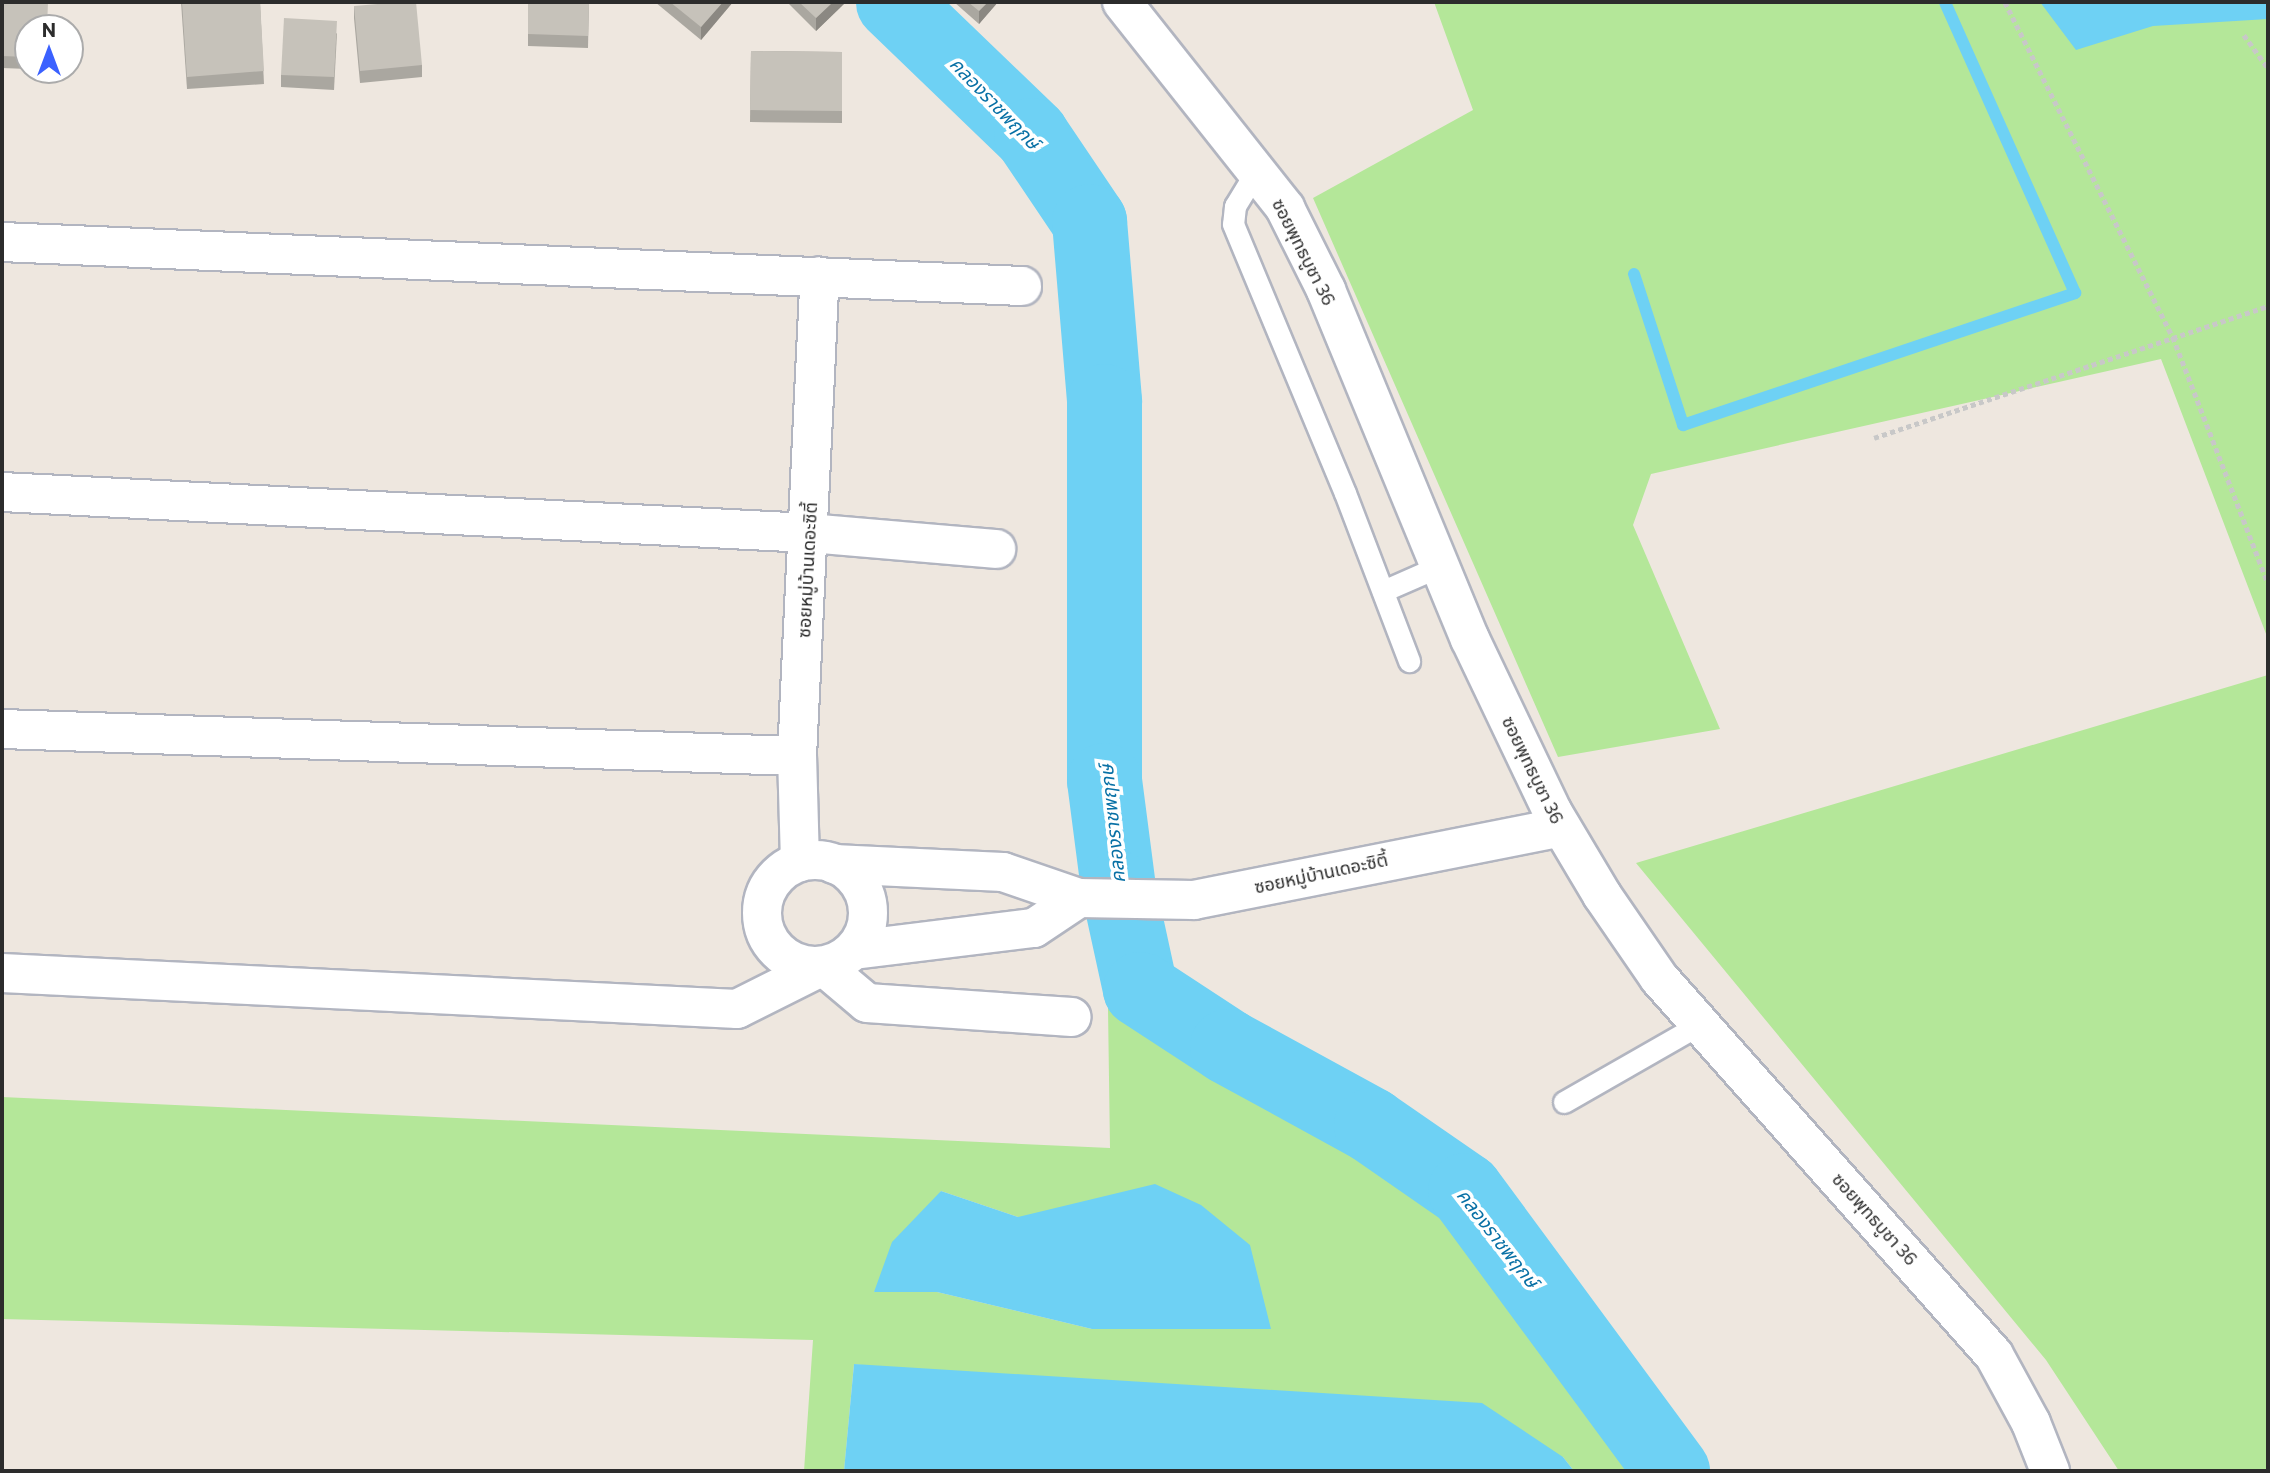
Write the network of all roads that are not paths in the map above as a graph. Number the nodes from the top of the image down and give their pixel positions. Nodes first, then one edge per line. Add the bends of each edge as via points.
1 (1122, 2) edge
2 (1257, 170) junction
3 (2, 242) edge
4 (820, 277) junction
5 (1022, 286) dead end
6 (2, 492) edge
7 (809, 533) junction
8 (996, 549) dead end
9 (1440, 566) junction
10 (1383, 591) junction
11 (1409, 661) dead end
12 (2, 729) edge
13 (797, 756) junction
14 (1561, 827) junction
15 (817, 863) junction
16 (1090, 898) junction
17 (838, 958) junction
18 (2, 972) edge
19 (1072, 1017) dead end
20 (1700, 1024) junction
21 (1564, 1102) dead end
22 (2050, 1471) edge

1 - 2 street, ซอยพุทธบูชา 36
2 - 9 street, ซอยพุทธบูชา 36 via 1285,208 1326,290
2 - 10 lane via 1235,206 1235,232
3 - 4 street
4 - 5 street
4 - 7 street, ซอยหมู่บ้านเดอะซิตี้
6 - 7 street
7 - 8 street
7 - 13 street, ซอยหมู่บ้านเดอะซิตี้
9 - 10 lane
9 - 14 street, ซอยพุทธบูชา 36
10 - 11 lane
12 - 13 street
13 - 15 street, ซอยหมู่บ้านเดอะซิตี้
14 - 16 street, ซอยหมู่บ้านเดอะซิตี้ via 1194,900
14 - 20 street, ซอยพุทธบูชา 36 via 1659,978
15 - 16 street, ซอยหมู่บ้านเดอะซิตี้ via 1003,872
15 - 17 street via 861,885 867,901 869,919
15 - 17 street via 772,882 762,915 766,932 789,959
16 - 17 street via 1034,928
17 - 18 street via 737,1009
17 - 19 street via 867,1003
20 - 21 lane
20 - 22 street, ซอยพุทธบูชา 36 via 1994,1355 2031,1423

